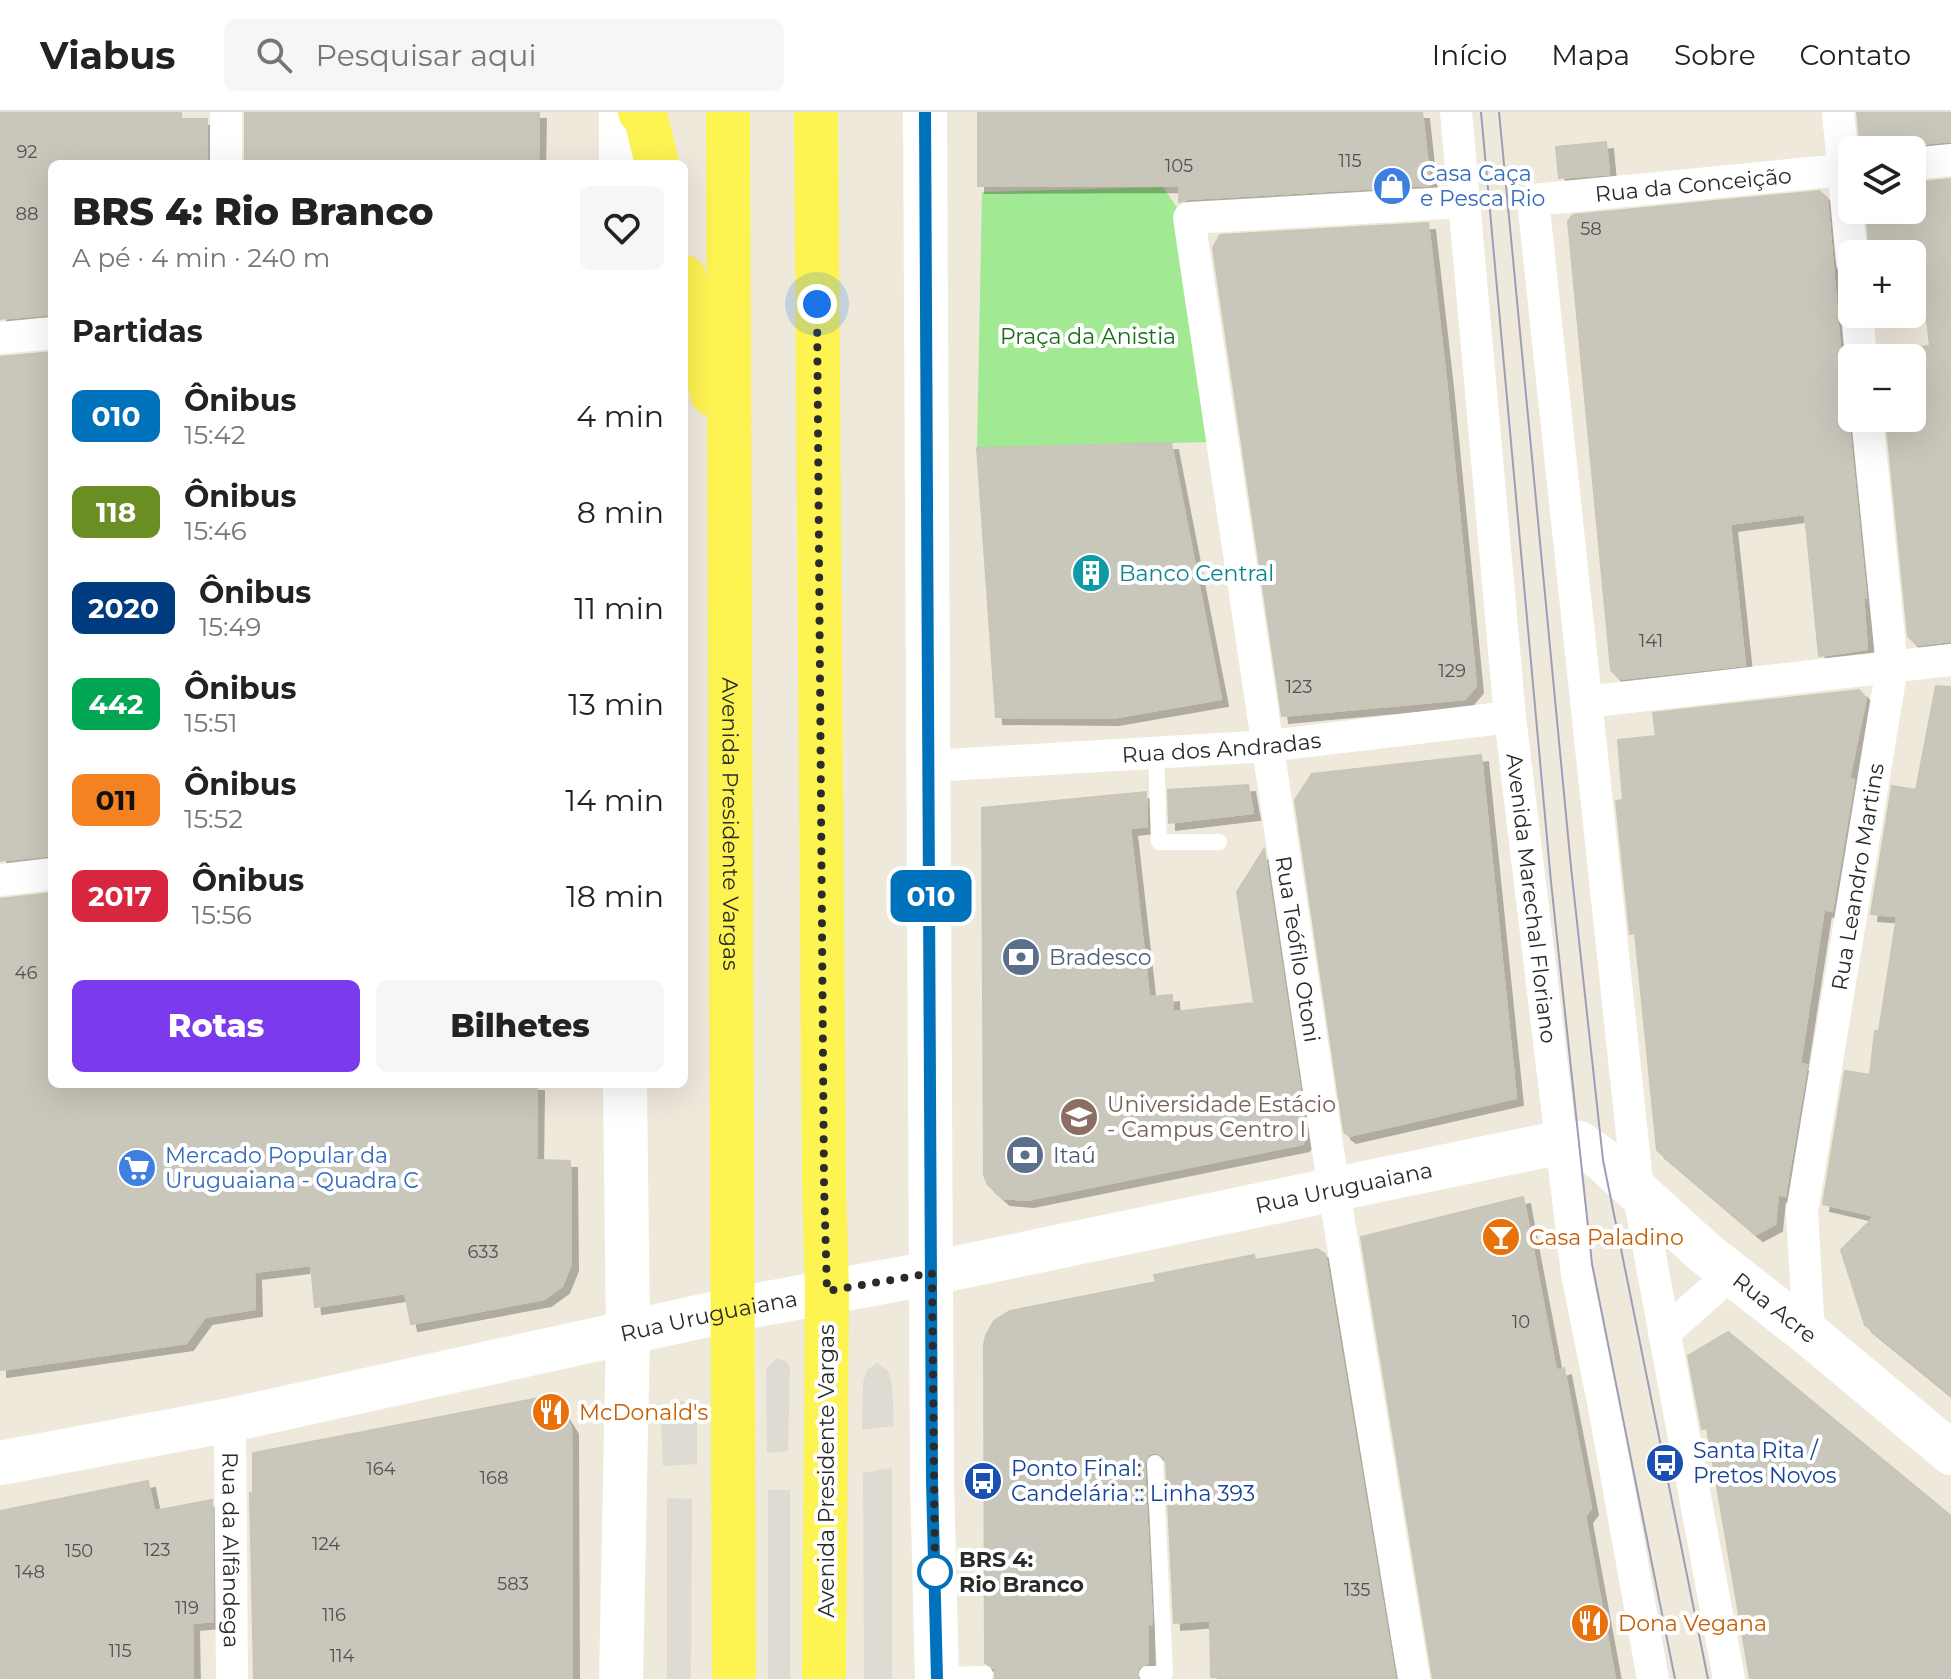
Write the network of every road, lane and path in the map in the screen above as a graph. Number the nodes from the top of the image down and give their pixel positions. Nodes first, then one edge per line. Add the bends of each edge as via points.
1 (226, 112) edge
2 (621, 112) edge
3 (640, 112) edge
4 (728, 112) edge
5 (816, 112) edge
6 (925, 112) edge
7 (1456, 112) edge
8 (1838, 112) edge
9 (1842, 136) edge
10 (226, 160) edge
11 (621, 160) edge
12 (656, 160) edge
13 (1951, 160) edge
14 (1926, 163) edge
15 (1838, 171) edge
16 (1464, 202) junction
17 (688, 294) edge
18 (48, 333) edge
19 (0, 338) edge
20 (1868, 432) edge
21 (730, 470) junction
22 (1951, 660) edge
23 (1892, 667) junction
24 (1586, 702) junction
25 (1510, 717) junction
26 (1268, 746) junction
27 (1156, 753) junction
28 (930, 766) junction
29 (1219, 842) dead end
30 (48, 874) edge
31 (0, 880) edge
32 (625, 1088) edge
33 (1562, 1142) junction
34 (1334, 1191) junction
35 (1638, 1191) junction
36 (932, 1273) junction
37 (1732, 1273) junction
38 (827, 1291) junction
39 (730, 1310) junction
40 (628, 1333) junction
41 (1664, 1333) junction
42 (1809, 1334) junction
43 (230, 1420) junction
44 (1951, 1453) edge
45 (0, 1463) edge
46 (1155, 1463) dead end
47 (985, 1674) dead end
48 (1147, 1674) dead end
49 (1165, 1676) edge
50 (937, 1677) edge
51 (232, 1679) edge
52 (621, 1679) edge
53 (734, 1679) edge
54 (824, 1679) edge
55 (1414, 1679) edge
56 (1653, 1679) edge
57 (1729, 1679) edge

1 - 10 street
2 - 11 main road
3 - 12 main road
4 - 21 main road, Avenida Presidente Vargas
5 - 38 main road, Avenida Presidente Vargas
6 - 28 main road
7 - 16 street, Avenida Marechal Floriano
8 - 9 street
13 - 14 street
15 - 24 street, Rua da Conceição via 1533,200
16 - 25 street, Avenida Marechal Floriano
16 - 26 street, Rua Teófilo Otoni via 1189,218
17 - 21 main road
18 - 19 street
20 - 23 street, Rua Leandro Martins
21 - 39 main road, Avenida Presidente Vargas
22 - 23 street
23 - 24 street
23 - 42 street, Rua Leandro Martins via 1802,1212
24 - 35 street
25 - 26 street, Rua dos Andradas
25 - 33 street, Avenida Marechal Floriano
26 - 27 street, Rua dos Andradas
26 - 34 street, Rua Teófilo Otoni
27 - 28 street, Rua dos Andradas
27 - 29 lane via 1159,842
28 - 36 main road
30 - 31 street
32 - 40 main road
33 - 34 main road, Rua Uruguaiana
33 - 35 main road, Rua Acre via 1579,1143
33 - 56 street, Avenida Marechal Floriano via 1577,1274
34 - 36 main road, Rua Uruguaiana
34 - 55 street, Rua Teófilo Otoni
35 - 37 main road, Rua Acre
35 - 41 street
36 - 38 main road, Rua Uruguaiana
36 - 50 main road
37 - 41 street
37 - 42 main road, Rua Acre
38 - 39 main road, Rua Uruguaiana
38 - 54 main road, Avenida Presidente Vargas
39 - 40 main road, Rua Uruguaiana
39 - 53 main road, Avenida Presidente Vargas
40 - 43 main road, Rua Uruguaiana
40 - 52 main road
41 - 57 street
42 - 44 main road, Rua Acre
43 - 45 main road, Rua Uruguaiana
43 - 51 street, Rua da Alfândega
46 - 49 lane
47 - 50 lane
48 - 49 lane

